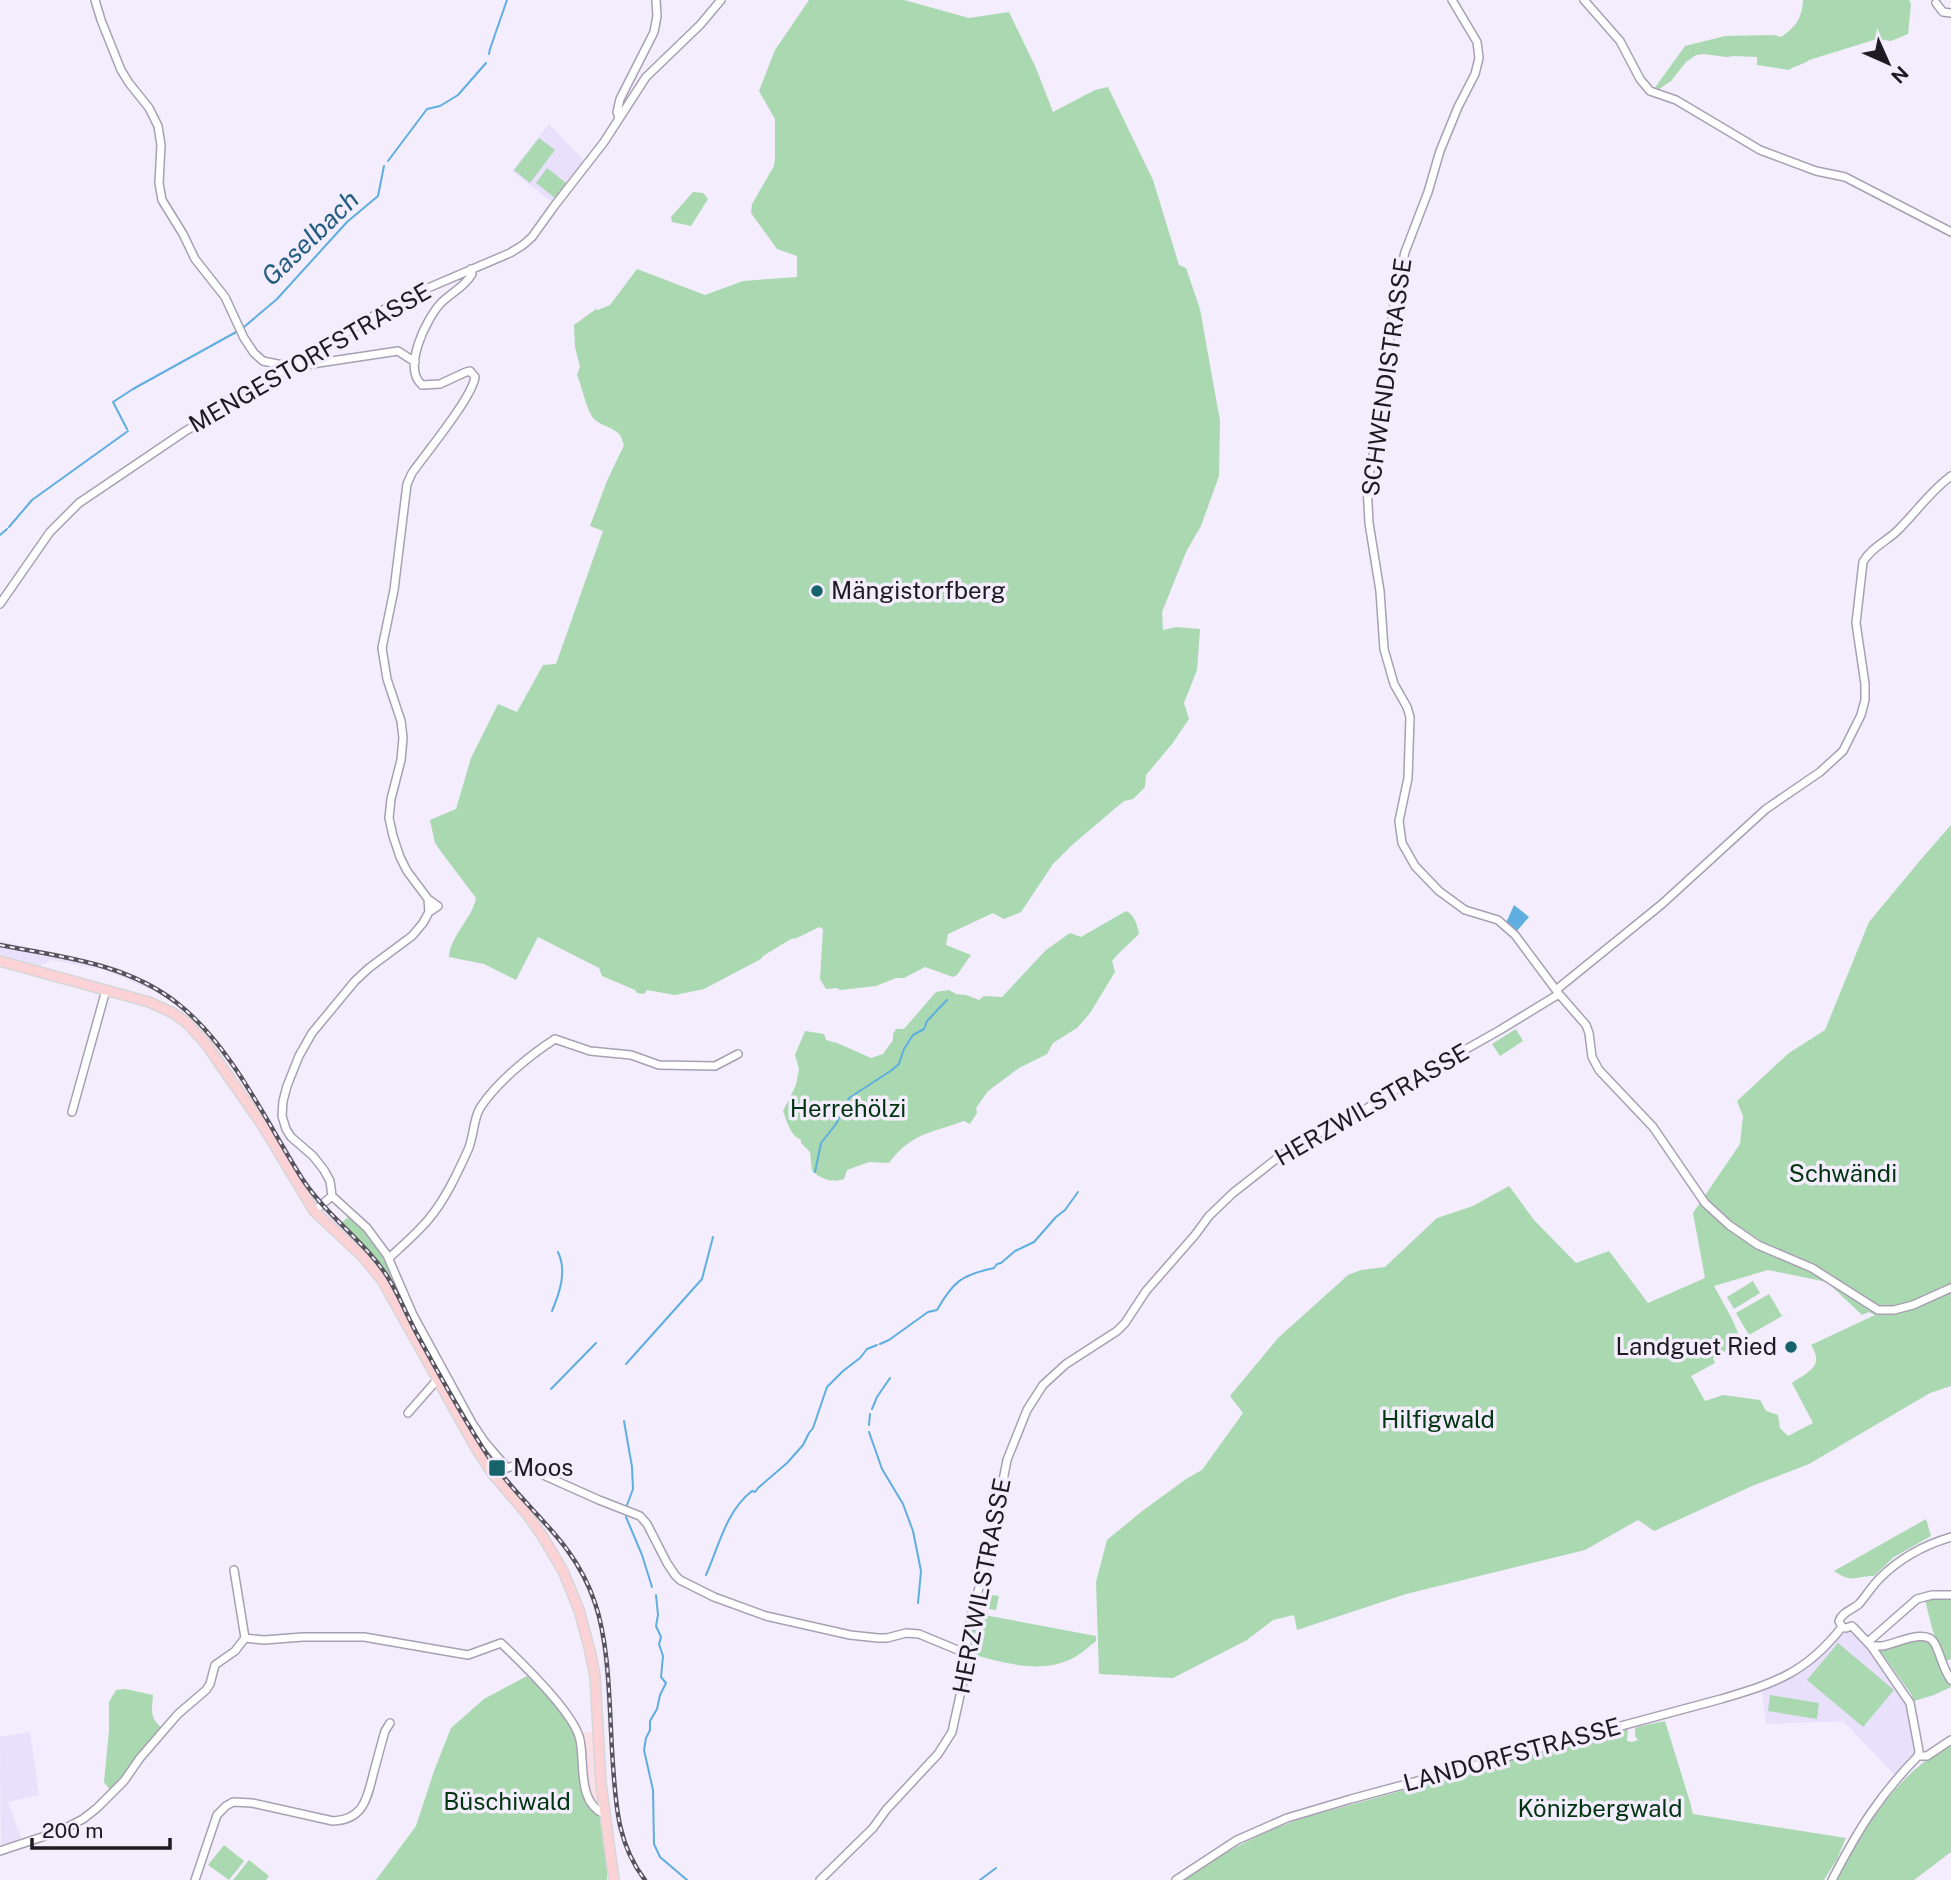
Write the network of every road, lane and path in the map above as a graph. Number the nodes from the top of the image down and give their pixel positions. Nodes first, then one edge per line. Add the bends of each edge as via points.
1 (95, 0) edge
2 (656, 0) edge
3 (721, 0) edge
4 (1452, 0) edge
5 (1584, 0) edge
6 (1936, 3) dead end
7 (1951, 13) edge
8 (619, 118) junction
9 (1951, 232) edge
10 (471, 269) junction
11 (418, 343) junction
12 (398, 351) junction
13 (415, 362) junction
14 (292, 366) junction
15 (1951, 476) edge
16 (0, 604) edge
17 (0, 961) edge
18 (106, 990) junction
19 (1558, 992) junction
20 (738, 1054) dead end
21 (72, 1112) dead end
22 (332, 1196) junction
23 (314, 1211) junction
24 (390, 1258) junction
25 (1951, 1288) edge
26 (437, 1380) junction
27 (408, 1413) dead end
28 (1951, 1538) edge
29 (234, 1570) dead end
30 (1951, 1595) edge
31 (1851, 1619) junction
32 (1842, 1627) junction
33 (245, 1638) junction
34 (1869, 1644) junction
35 (965, 1653) junction
36 (1951, 1681) edge
37 (390, 1723) dead end
38 (1951, 1740) edge
39 (1918, 1756) junction
40 (604, 1814) junction
41 (0, 1851) edge
42 (195, 1880) edge
43 (614, 1880) edge
44 (820, 1880) edge
45 (1176, 1880) edge
46 (1832, 1880) edge

1 - 14 street via 121,70 158,126 159,188 165,206 195,259 225,297 254,353 264,361
2 - 8 street via 656,26 620,99
3 - 8 street, MENGESTORFSTRASSE via 646,77
4 - 19 street, SCHWENDISTRASSE via 1477,42 1479,58 1405,252 1396,290 1385,397 1367,485 1384,649 1394,684 1409,712 1408,778 1399,830 1406,853 1430,883 1465,910 1497,920 1509,929
5 - 9 street via 1620,41 1650,91 1676,100 1756,148 1816,172 1845,177
6 - 7 street via 1943,12
8 - 10 street, MENGESTORFSTRASSE via 529,240
10 - 11 street via 465,284 439,306
10 - 14 street, MENGESTORFSTRASSE via 388,307
11 - 12 street
11 - 13 street
12 - 13 street
12 - 14 street
13 - 22 street via 417,380 425,386 466,372 475,377 407,484 383,640 384,669 402,738 389,808 391,827 403,864 438,906 412,936 362,975 326,1015 306,1042 288,1086 282,1112 286,1129 319,1163 330,1181
14 - 16 street, MENGESTORFSTRASSE via 79,503 50,532
15 - 19 street, HERZWILSTRASSE via 1863,562 1856,623 1865,701 1843,751 1766,809
17 - 18 main road
18 - 21 street
18 - 23 main road via 166,1009 196,1032 264,1126
19 - 25 street, SCHWENDISTRASSE via 1586,1025 1595,1065 1653,1127 1704,1203 1728,1225 1758,1245 1812,1268 1878,1310 1913,1305
19 - 35 street, HERZWILSTRASSE via 1547,1003 1280,1156 1209,1216 1117,1331 1043,1385 1027,1409 1007,1460
20 - 24 street via 715,1066 659,1065 555,1039 512,1073 483,1104 453,1181 427,1221
22 - 23 street
22 - 24 street via 372,1232
23 - 26 main road via 380,1276
24 - 35 street via 413,1315 472,1423 507,1468 523,1466 640,1516 680,1580 714,1597 766,1616 850,1635 926,1636
26 - 27 street
26 - 40 main road via 484,1461 543,1537 571,1591 595,1676
28 - 31 street via 1899,1562 1879,1579
29 - 33 street
30 - 34 street via 1917,1599
31 - 32 street
31 - 32 street, LANDORFSTRASSE via 1842,1615
31 - 34 street
32 - 45 street, LANDORFSTRASSE via 1803,1667 1770,1684 1287,1818 1237,1840
33 - 40 street via 364,1637 468,1655 501,1643 577,1730 583,1781 594,1808
33 - 41 street via 215,1665 206,1690 178,1714 97,1808 60,1831
34 - 36 street via 1929,1637
34 - 39 street via 1910,1703
35 - 44 street, HERZWILSTRASSE via 957,1715 948,1741 866,1836
37 - 42 street via 368,1796 353,1816 333,1821 233,1802 217,1815
38 - 39 street via 1927,1756
39 - 46 street via 1870,1811
40 - 43 main road

